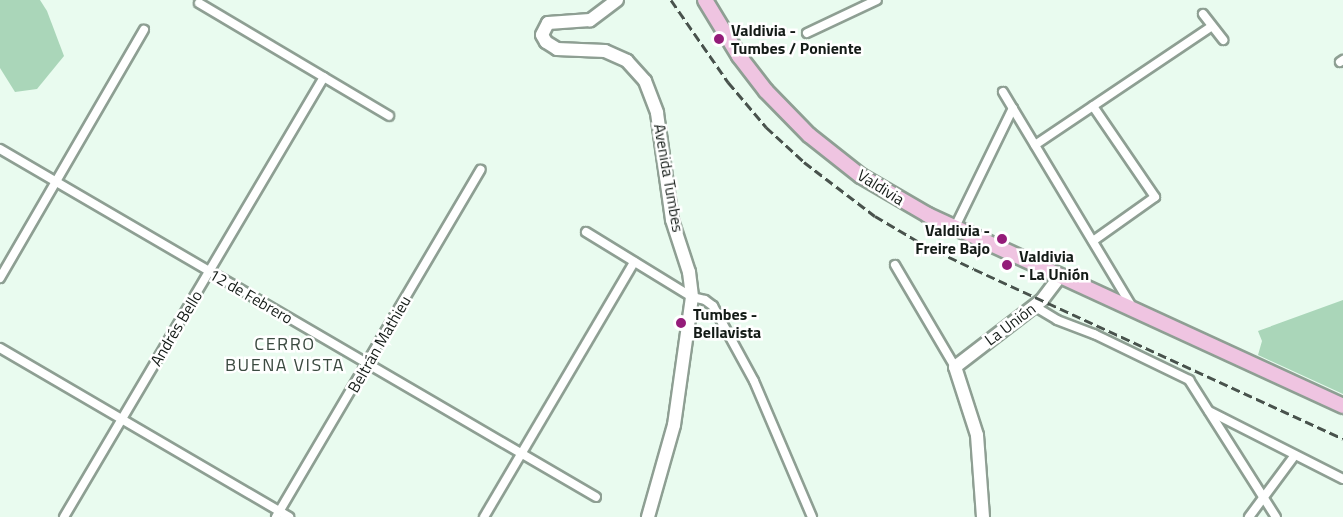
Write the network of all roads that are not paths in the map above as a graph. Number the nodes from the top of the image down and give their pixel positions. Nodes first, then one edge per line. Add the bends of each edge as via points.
1 (617, 0) edge
2 (705, 0) edge
3 (877, 0) edge
4 (199, 3) dead end
5 (1203, 14) dead end
6 (1212, 26) junction
7 (144, 30) dead end
8 (807, 33) dead end
9 (1222, 40) dead end
10 (324, 77) junction
11 (1003, 92) dead end
12 (1093, 105) junction
13 (1013, 108) junction
14 (389, 116) dead end
15 (1035, 145) junction
16 (0, 149) edge
17 (480, 170) dead end
18 (56, 182) junction
19 (955, 227) junction
20 (586, 232) dead end
21 (1093, 241) junction
22 (634, 262) junction
23 (895, 266) dead end
24 (209, 271) junction
25 (1060, 276) junction
26 (0, 278) edge
27 (692, 297) junction
28 (1034, 306) junction
29 (1135, 311) junction
30 (0, 348) edge
31 (368, 364) junction
32 (955, 367) junction
33 (1343, 406) edge
34 (1209, 411) junction
35 (122, 419) junction
36 (521, 453) junction
37 (1295, 455) junction
38 (1343, 479) edge
39 (596, 497) dead end
40 (1264, 498) junction
41 (278, 514) edge
42 (64, 517) edge
43 (289, 517) edge
44 (484, 517) edge
45 (648, 517) edge
46 (812, 517) edge
47 (983, 517) edge
48 (1249, 517) edge
49 (1276, 517) edge

1 - 27 main road, Avenida Tumbes via 590,20 548,22 543,38 557,49 615,54 633,66 645,81 657,113 672,220 689,272
2 - 19 main road, Valdivia via 747,68 809,135 861,176
3 - 8 street
4 - 10 street
5 - 6 street
6 - 9 street
6 - 12 street
7 - 18 street
10 - 14 street
10 - 24 street, Andrés Bello
11 - 13 street
12 - 15 street
12 - 21 street via 1155,197
13 - 15 street
13 - 19 street
15 - 21 street
16 - 18 street, 12 de Febrero
17 - 31 street, Beltrán Mathieu
18 - 24 street, 12 de Febrero
18 - 26 street
19 - 25 main road, Valdivia
20 - 22 street
21 - 29 street
22 - 27 street
22 - 36 street
23 - 32 street
24 - 31 street, 12 de Febrero
24 - 35 street, Andrés Bello
25 - 28 main road, La Unión
25 - 29 main road, Valdivia
27 - 45 main road, Avenida Tumbes via 674,425
27 - 46 street via 710,303 727,329 769,412
28 - 32 main road, La Unión
28 - 34 street via 1189,380
29 - 33 main road, Valdivia
30 - 35 street
31 - 36 street, 12 de Febrero
31 - 41 street, Beltrán Mathieu
32 - 47 main road via 977,435
34 - 37 street
34 - 40 street
35 - 41 street
35 - 42 street, Andrés Bello
36 - 39 street, 12 de Febrero
36 - 44 street
37 - 38 street
37 - 40 street
40 - 48 street
40 - 49 street
41 - 43 street

